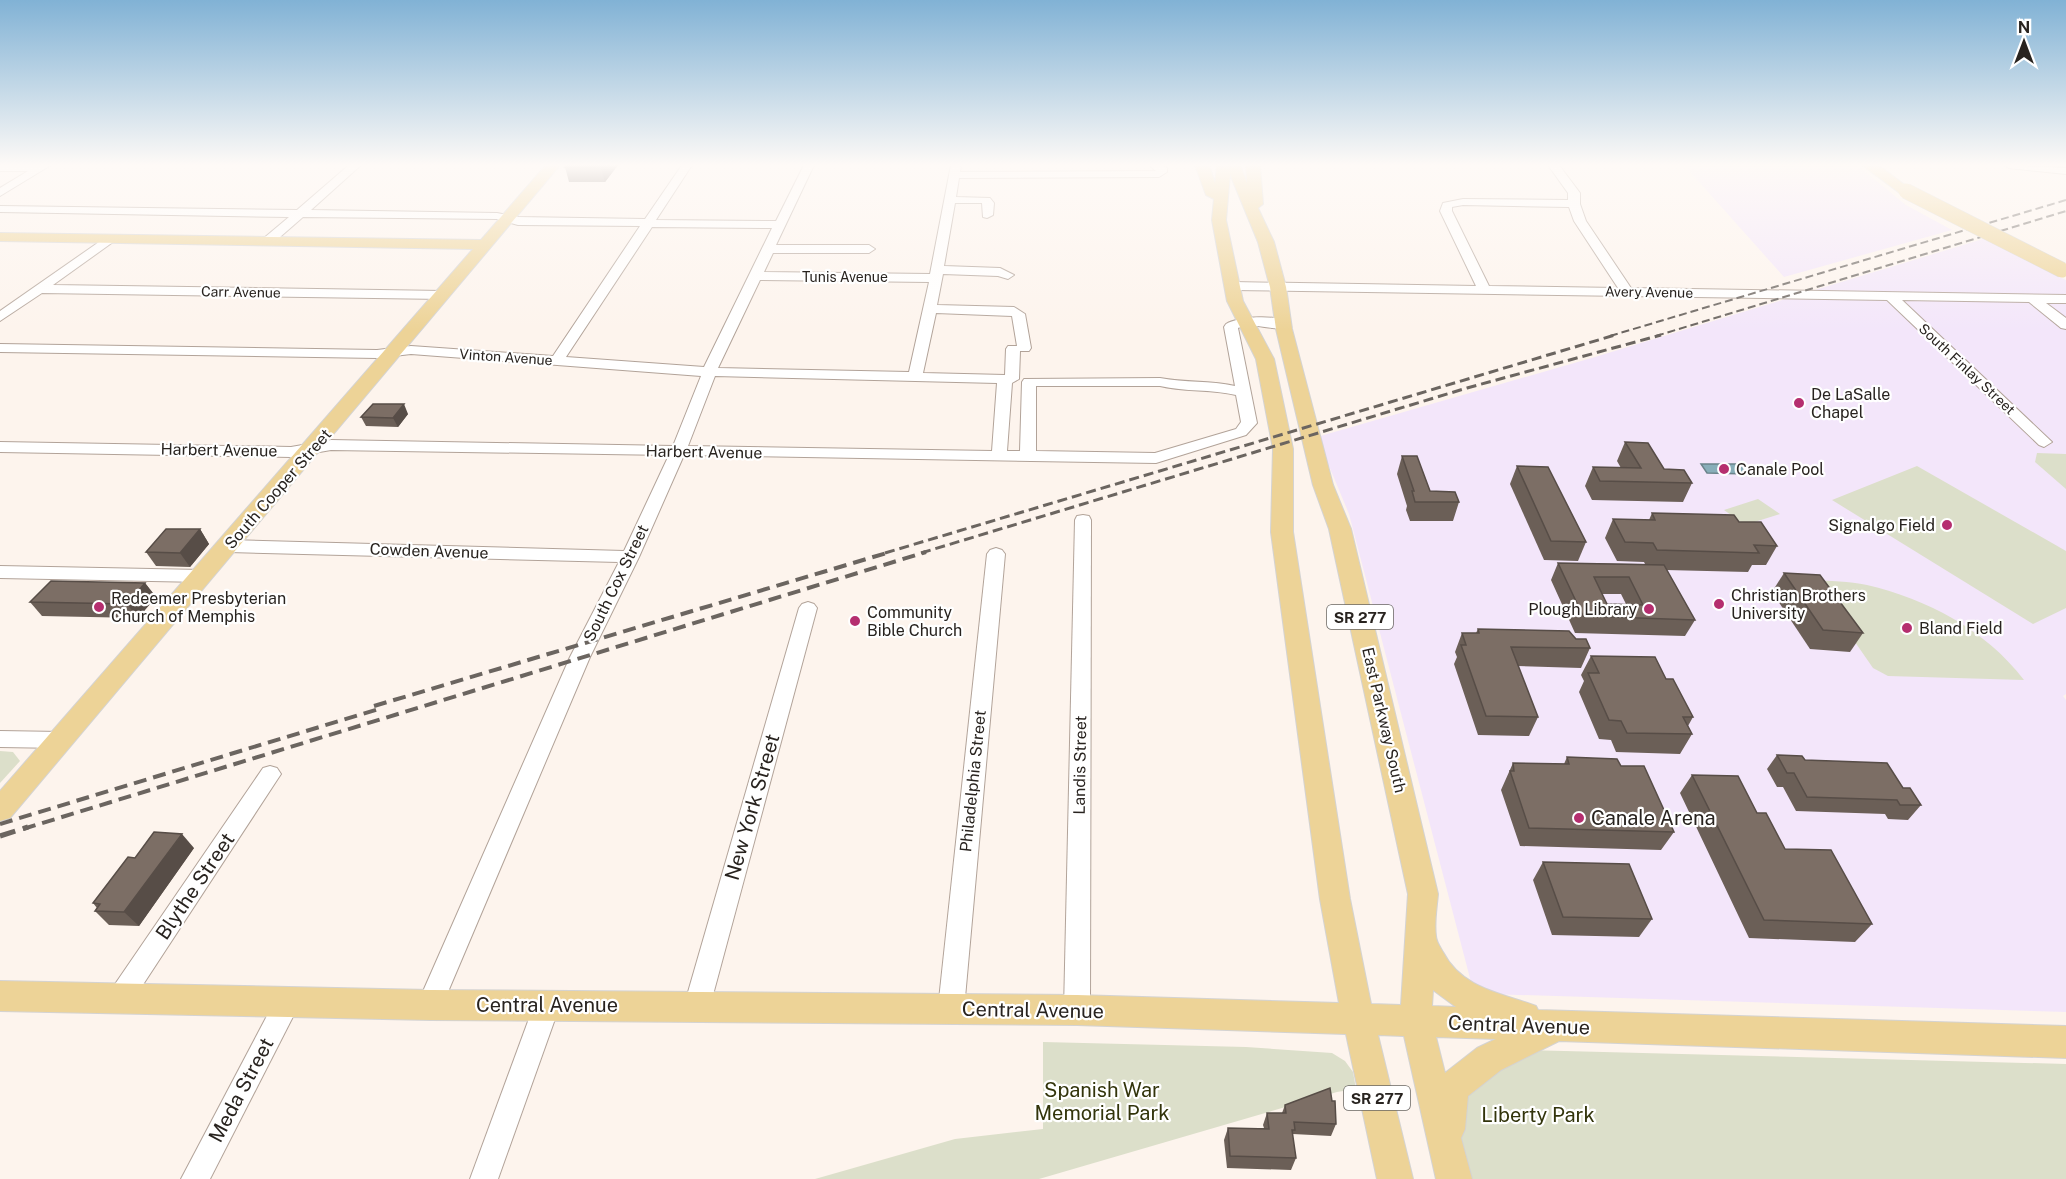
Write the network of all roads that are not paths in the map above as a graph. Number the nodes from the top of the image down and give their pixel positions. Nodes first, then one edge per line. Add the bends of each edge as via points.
1 (292, 220) edge
2 (506, 220) edge
3 (515, 220) edge
4 (651, 220) edge
5 (781, 220) edge
6 (945, 220) edge
7 (1219, 220) edge
8 (1257, 220) edge
9 (1450, 220) edge
10 (1581, 220) edge
11 (1963, 220) edge
12 (649, 223) junction
13 (779, 225) junction
14 (0, 237) edge
15 (109, 239) junction
16 (268, 242) junction
17 (407, 244) junction
18 (485, 245) junction
19 (768, 249) junction
20 (869, 249) dead end
21 (474, 259) junction
22 (2064, 271) edge
23 (936, 274) junction
24 (1008, 275) dead end
25 (755, 276) junction
26 (1233, 286) junction
27 (1278, 287) junction
28 (38, 289) junction
29 (1484, 289) junction
30 (1627, 292) junction
31 (443, 295) junction
32 (1891, 297) junction
33 (2033, 299) junction
34 (2066, 299) edge
35 (930, 309) junction
36 (0, 317) edge
37 (1244, 321) junction
38 (1284, 324) junction
39 (2066, 325) edge
40 (0, 348) edge
41 (395, 352) junction
42 (557, 360) junction
43 (710, 372) junction
44 (915, 378) junction
45 (1008, 379) junction
46 (1244, 392) junction
47 (2044, 442) dead end
48 (0, 447) edge
49 (312, 449) junction
50 (678, 452) junction
51 (999, 456) junction
52 (1028, 456) junction
53 (1083, 520) dead end
54 (229, 546) junction
55 (996, 554) dead end
56 (630, 557) junction
57 (0, 572) edge
58 (202, 576) junction
59 (808, 608) dead end
60 (0, 739) edge
61 (61, 740) junction
62 (270, 774) dead end
63 (0, 810) edge
64 (1421, 938) junction
65 (0, 996) edge
66 (120, 998) junction
67 (288, 1001) junction
68 (430, 1005) junction
69 (547, 1005) junction
70 (697, 1006) junction
71 (951, 1009) junction
72 (1077, 1010) junction
73 (1358, 1018) junction
74 (1416, 1020) junction
75 (1555, 1026) junction
76 (2066, 1042) edge
77 (1446, 1146) junction
78 (195, 1179) edge
79 (484, 1179) edge
80 (1395, 1179) edge
81 (1454, 1179) edge

1 - 16 street
2 - 18 main road, South Cooper Street
3 - 12 street
4 - 12 street
5 - 13 street, South Cox Street
6 - 23 street
7 - 26 main road, SR 277
8 - 27 main road, East Parkway South / SR 277
9 - 29 street
10 - 30 street
11 - 22 main road, bridge
12 - 13 street
12 - 42 street
13 - 19 street, South Cox Street
14 - 15 main road
15 - 16 main road
15 - 28 street
16 - 17 main road
17 - 18 main road
17 - 21 main road via 466,251
18 - 21 main road, South Cooper Street
19 - 20 street
19 - 25 street, South Cox Street
21 - 31 main road, South Cooper Street
23 - 24 street, Tunis Avenue
23 - 25 street, Tunis Avenue
23 - 35 street
25 - 43 street, South Cox Street
26 - 27 street, Avery Avenue
26 - 37 main road, SR 277
27 - 29 street, Avery Avenue
27 - 38 main road, East Parkway South / SR 277
28 - 31 street, Carr Avenue
28 - 36 street
29 - 30 street, Avery Avenue
30 - 32 street, Avery Avenue
31 - 41 main road, South Cooper Street
32 - 33 street, Avery Avenue
32 - 47 street, South Finlay Street
33 - 34 street, Avery Avenue
33 - 39 street
35 - 44 street
35 - 45 street via 1018,314 1018,348
37 - 38 street
37 - 46 street, Harbert Avenue via 1231,327
37 - 73 main road, SR 277 via 1265,359 1283,449 1282,532 1335,899
38 - 64 main road, East Parkway South / SR 277 via 1323,485 1340,529 1421,883
40 - 41 street, Vinton Avenue
41 - 42 street, Vinton Avenue
41 - 49 main road, South Cooper Street
42 - 43 street, Vinton Avenue
43 - 44 street, Vinton Avenue
43 - 50 street, South Cox Street
44 - 45 street, Vinton Avenue
45 - 51 street
46 - 52 street, Harbert Avenue via 1249,423 1241,432 1177,453 1156,458
46 - 52 street via 1160,382 1029,381
48 - 49 street, Harbert Avenue via 291,452
49 - 50 street, Harbert Avenue via 331,445
49 - 54 main road, South Cooper Street
50 - 51 street, Harbert Avenue
50 - 56 street, South Cox Street
51 - 52 street, Harbert Avenue
53 - 72 street, Landis Street
54 - 56 street, Cowden Avenue
54 - 58 main road, South Cooper Street
55 - 71 street, Philadelphia Street
56 - 68 street, South Cox Street via 580,657
57 - 58 street
58 - 61 main road, South Cooper Street
59 - 70 street, New York Street
60 - 61 street
61 - 63 main road, South Cooper Street
62 - 66 street, Blythe Street
64 - 74 main road, East Parkway South / SR 277
64 - 75 main road via 1446,982 1500,1010
65 - 66 main road, Central Avenue
66 - 67 main road, Central Avenue
67 - 68 main road, Central Avenue
67 - 78 street, Meda Street
68 - 69 main road, Central Avenue
69 - 70 main road, Central Avenue
69 - 79 street
70 - 71 main road, Central Avenue
71 - 72 main road, Central Avenue
72 - 73 main road, Central Avenue
73 - 74 main road, Central Avenue
73 - 80 main road, SR 277
74 - 75 main road, Central Avenue
74 - 77 main road, East Parkway South / SR 277
75 - 76 main road, Central Avenue
75 - 77 main road via 1489,1059 1452,1088
77 - 81 main road, East Parkway South / SR 277

